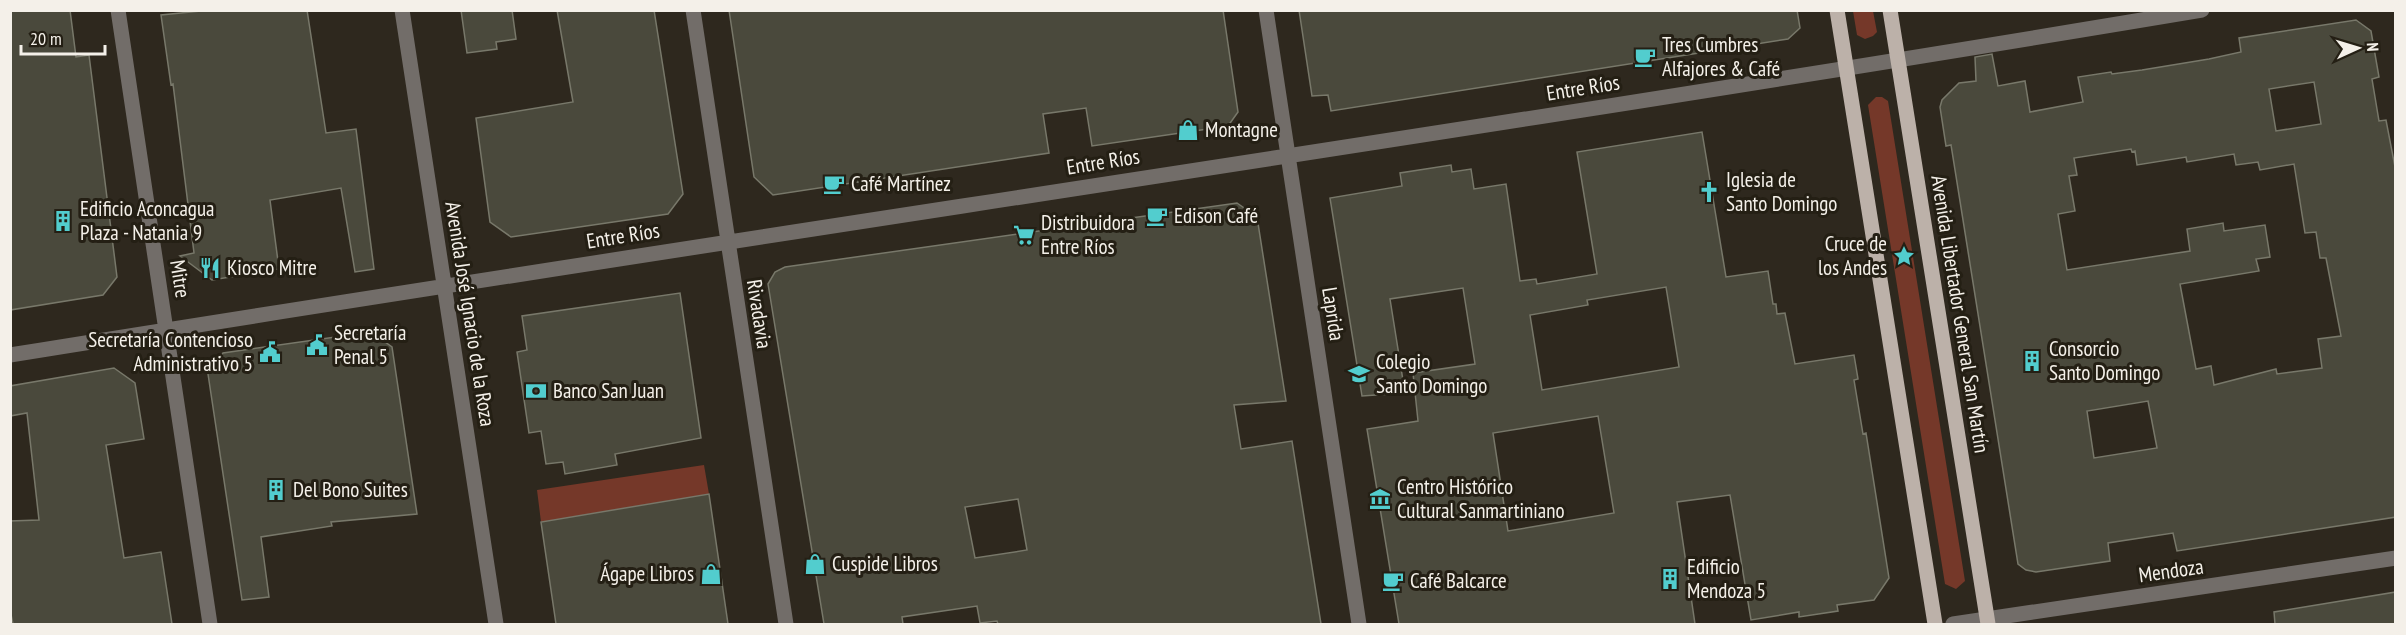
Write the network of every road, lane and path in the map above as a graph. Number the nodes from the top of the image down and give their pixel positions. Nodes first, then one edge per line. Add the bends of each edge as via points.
1 (118, 10) edge
2 (402, 10) edge
3 (693, 10) edge
4 (1266, 10) edge
5 (1838, 10) edge
6 (1890, 10) edge
7 (2202, 10) edge
8 (1898, 61) junction
9 (1846, 69) junction
10 (1288, 155) junction
11 (726, 241) junction
12 (444, 285) junction
13 (166, 330) junction
14 (10, 355) edge
15 (2396, 558) edge
16 (1988, 622) edge
17 (210, 624) edge
18 (496, 624) edge
19 (786, 624) edge
20 (1359, 624) edge
21 (1935, 624) edge
22 (1953, 624) edge

1 - 13 street, Mitre
2 - 12 street, Avenida José Ignacio de la Roza
3 - 11 street, Rivadavia
4 - 10 street, Laprida
5 - 9 main road
6 - 8 main road, Avenida Libertador General San Martín
7 - 8 street, Entre Ríos
8 - 9 street, Entre Ríos
8 - 16 main road, Avenida Libertador General San Martín
9 - 10 street, Entre Ríos
9 - 21 main road
10 - 11 street, Entre Ríos
10 - 20 street, Laprida
11 - 12 street, Entre Ríos
11 - 19 street, Rivadavia
12 - 13 street, Entre Ríos
12 - 18 street, Avenida José Ignacio de la Roza
13 - 14 street, Entre Ríos
13 - 17 street, Mitre
15 - 16 street, Mendoza
16 - 22 street, Mendoza

